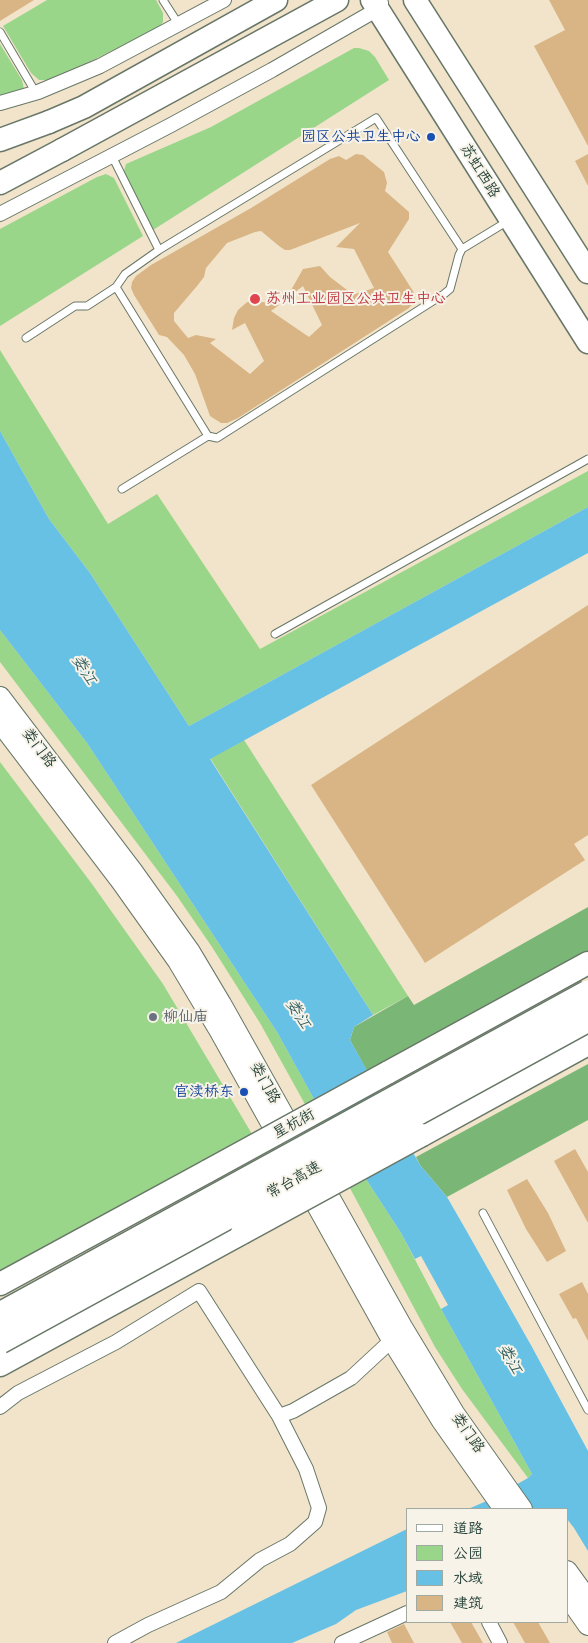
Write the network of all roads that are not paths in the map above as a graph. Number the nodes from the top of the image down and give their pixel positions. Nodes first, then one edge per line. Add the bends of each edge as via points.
1 (163, 0) edge
2 (224, 0) edge
3 (276, 0) edge
4 (337, 0) edge
5 (415, 0) edge
6 (377, 3) edge
7 (178, 25) junction
8 (0, 32) edge
9 (36, 93) junction
10 (0, 103) edge
11 (0, 140) edge
12 (112, 156) junction
13 (0, 183) edge
14 (0, 214) edge
15 (511, 220) junction
16 (462, 249) junction
17 (159, 250) junction
18 (588, 272) edge
19 (116, 287) junction
20 (26, 338) dead end
21 (588, 342) edge
22 (208, 436) junction
23 (588, 459) edge
24 (122, 489) dead end
25 (275, 634) dead end
26 (0, 697) edge
27 (0, 722) edge
28 (588, 962) edge
29 (588, 993) edge
30 (588, 1020) edge
31 (588, 1044) edge
32 (483, 1213) dead end
33 (0, 1284) edge
34 (0, 1315) edge
35 (397, 1334) junction
36 (0, 1341) edge
37 (0, 1365) edge
38 (0, 1407) edge
39 (588, 1410) edge
40 (279, 1416) junction
41 (498, 1488) junction
42 (504, 1508) edge
43 (521, 1508) edge
44 (568, 1572) edge
45 (568, 1596) edge
46 (588, 1600) edge
47 (406, 1613) edge
48 (490, 1623) edge
49 (588, 1625) edge
50 (115, 1643) edge
51 (342, 1643) edge
52 (500, 1643) edge

1 - 7 lane
2 - 7 street
3 - 11 main road via 84,107
4 - 13 main road
5 - 18 main road
6 - 12 street via 272,70
6 - 15 main road, 苏虹西路
7 - 9 street via 100,66
8 - 9 lane
9 - 10 street
12 - 14 street
12 - 17 lane
15 - 16 lane
15 - 21 main road, 苏虹西路
16 - 17 lane via 376,118
16 - 22 lane via 450,288 444,294 216,438
17 - 19 lane via 124,274
19 - 20 lane via 87,306 76,306
19 - 22 lane
22 - 24 lane
23 - 25 lane
26 - 35 main road, 娄门路 via 190,952 222,1004
27 - 35 main road, 娄门路 via 121,881 186,973
28 - 33 main road, 星杭街, bridge
29 - 34 highway, 常台高速, bridge
30 - 36 highway, 常台高速, bridge
31 - 37 main road, bridge
32 - 39 lane
35 - 40 street via 351,1378
35 - 41 main road, 娄门路 via 454,1413
38 - 40 street via 18,1393 116,1342 199,1291
40 - 50 street via 306,1468 319,1508 315,1522 290,1544 260,1560 221,1592
41 - 42 main road, 娄门路
41 - 43 main road, 娄门路
44 - 46 main road
45 - 49 main road
47 - 51 street
48 - 52 street

